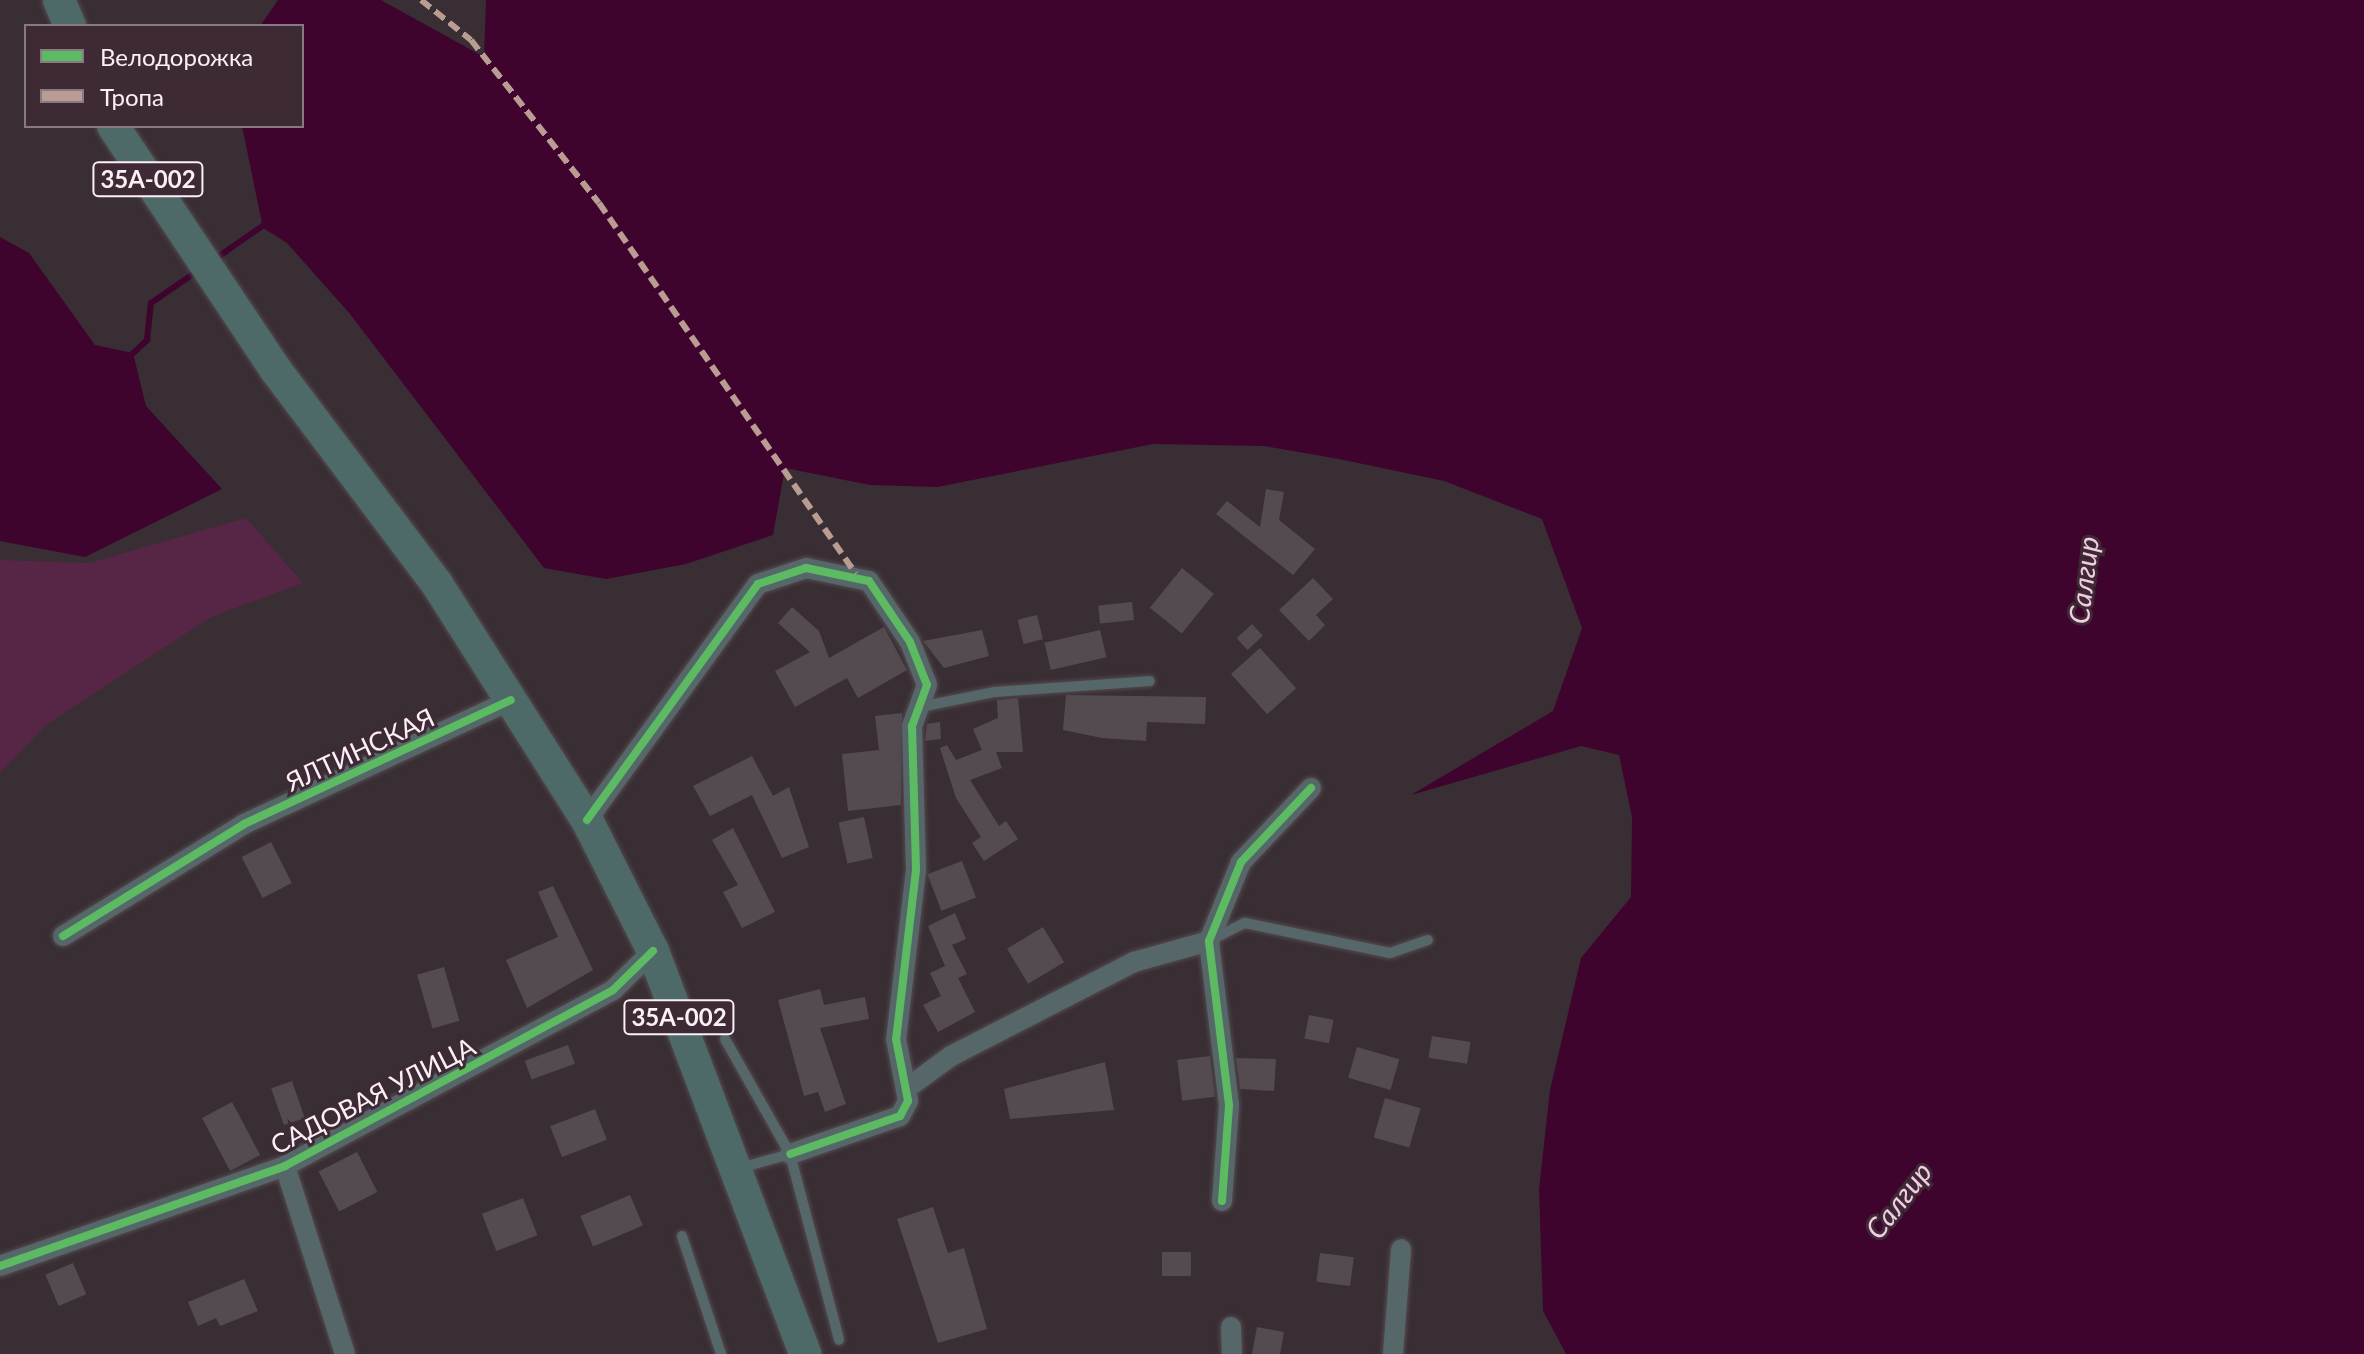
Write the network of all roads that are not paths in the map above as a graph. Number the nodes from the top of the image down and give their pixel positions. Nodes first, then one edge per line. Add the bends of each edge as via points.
1 (59, 0) edge
2 (69, 24) edge
3 (114, 128) edge
4 (1150, 681) dead end
5 (511, 700) junction
6 (925, 706) junction
7 (1311, 788) dead end
8 (587, 820) junction
9 (63, 936) dead end
10 (1428, 940) dead end
11 (1209, 941) junction
12 (653, 951) junction
13 (725, 1039) dead end
14 (906, 1089) junction
15 (790, 1154) junction
16 (285, 1166) junction
17 (738, 1168) junction
18 (1222, 1201) dead end
19 (682, 1236) dead end
20 (1401, 1249) dead end
21 (0, 1266) edge
22 (1231, 1327) dead end
23 (839, 1340) dead end
24 (345, 1354) edge
25 (721, 1354) edge
26 (805, 1354) edge
27 (1232, 1354) edge
28 (1393, 1354) edge

1 - 2 main road
3 - 5 main road, 35А-002 via 222,289 437,584
4 - 6 lane via 994,692
5 - 8 main road, 35А-002
5 - 9 street, ЯЛТИНСКАЯ via 244,824
6 - 8 street via 927,685 910,642 869,581 806,568 758,584
6 - 14 street via 912,726 916,870 896,1039
7 - 11 street via 1241,862
8 - 12 main road, 35А-002
10 - 11 lane via 1390,953 1245,923
11 - 14 street via 1134,962 951,1056
11 - 18 street via 1229,1105
12 - 16 street, САДОВАЯ УЛИЦА via 613,990
12 - 17 main road, 35А-002
13 - 15 lane
14 - 15 street via 900,1116
15 - 17 lane
15 - 23 lane
16 - 21 street, САДОВАЯ УЛИЦА
16 - 24 street
17 - 26 main road, 35А-002
19 - 25 lane
20 - 28 street
22 - 27 street

